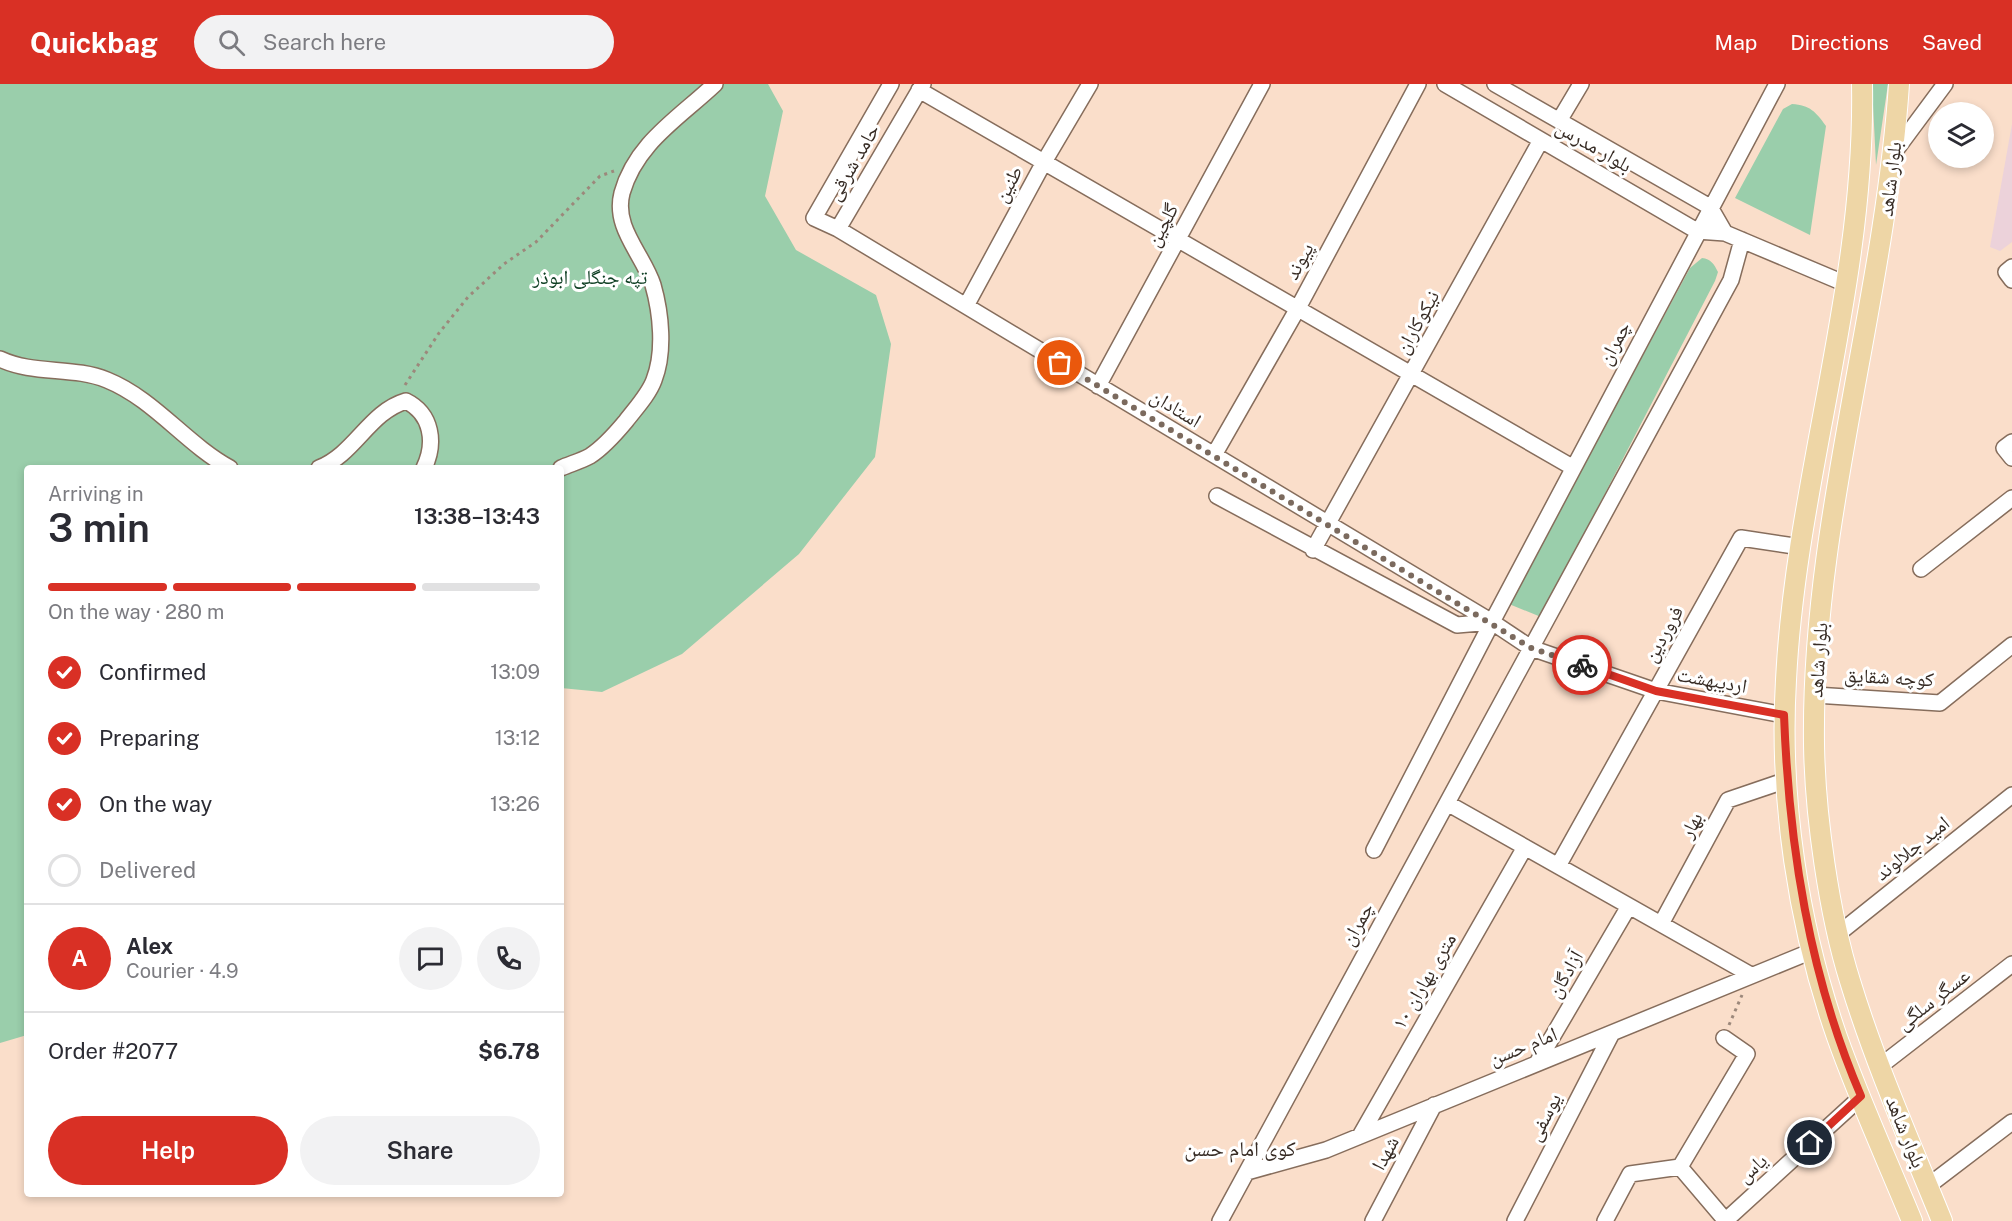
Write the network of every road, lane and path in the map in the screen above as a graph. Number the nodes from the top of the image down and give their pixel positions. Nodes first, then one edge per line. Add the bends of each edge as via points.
1 (715, 84) edge
2 (891, 84) edge
3 (1090, 84) edge
4 (1262, 84) edge
5 (1418, 84) edge
6 (1445, 84) edge
7 (1495, 84) edge
8 (1581, 84) edge
9 (1777, 84) edge
10 (1862, 84) edge
11 (1899, 84) edge
12 (1945, 84) edge
13 (921, 87) edge
14 (1559, 121) junction
15 (1541, 140) junction
16 (1893, 154) junction
17 (635, 162) junction
18 (1044, 162) junction
19 (1710, 207) junction
20 (838, 229) junction
21 (1697, 231) junction
22 (1725, 232) junction
23 (1178, 239) junction
24 (1742, 240) junction
25 (1846, 284) junction
26 (966, 306) junction
27 (1298, 308) junction
28 (0, 359) edge
29 (1412, 374) junction
30 (1098, 386) junction
31 (393, 405) junction
32 (2012, 442) edge
33 (1214, 455) junction
34 (2012, 458) edge
35 (226, 465) edge
36 (326, 465) edge
37 (424, 465) edge
38 (564, 467) edge
39 (1572, 467) junction
40 (1217, 496) dead end
41 (2012, 498) edge
42 (1327, 523) junction
43 (1801, 547) junction
44 (1313, 550) junction
45 (1921, 569) dead end
46 (1492, 622) junction
47 (2012, 645) edge
48 (1531, 648) junction
49 (1656, 691) junction
50 (1815, 695) junction
51 (1784, 715) junction
52 (1787, 780) junction
53 (2012, 795) edge
54 (1447, 803) junction
55 (1525, 847) junction
56 (1374, 850) dead end
57 (1558, 866) junction
58 (1629, 906) junction
59 (1661, 924) junction
60 (1838, 934) junction
61 (1812, 951) junction
62 (2012, 964) edge
63 (1751, 975) junction
64 (1612, 1033) junction
65 (1724, 1038) joint
66 (1537, 1063) junction
67 (1879, 1066) junction
68 (1861, 1096) junction
69 (1434, 1105) junction
70 (2012, 1122) edge
71 (1360, 1136) junction
72 (1680, 1167) junction
73 (1247, 1172) junction
74 (1928, 1186) junction
75 (1220, 1221) edge
76 (1373, 1221) edge
77 (1515, 1221) edge
78 (1605, 1221) edge
79 (1725, 1221) edge
80 (1912, 1221) edge
81 (1942, 1221) edge
82 (1949, 1221) edge

1 - 17 street via 647,143
2 - 20 street, حامد شرقی via 814,218
3 - 18 street, طنین
4 - 23 street, گلچین
5 - 27 street, پیوند
6 - 15 street, بلوار مدرس
7 - 14 street, بلوار مدرس
8 - 14 street
9 - 19 street, چمران
10 - 25 main road, بلوار شاهد via 1857,205
11 - 16 main road, بلوار شاهد
12 - 16 street
13 - 18 street
13 - 20 street, حامد شرقی
14 - 19 street, بلوار مدرس
15 - 21 street, بلوار مدرس
15 - 29 street, نیکوکاران
16 - 50 main road, بلوار شاهد via 1865,341 1835,488
17 - 31 path via 600,177 536,242 504,264 468,297 439,333
17 - 38 street via 622,195 620,220 652,284 660,317 660,350 654,380 614,436 591,455
18 - 23 street
18 - 26 street, طنین
19 - 21 street, چمران
19 - 22 street
20 - 26 street, استادان
21 - 22 street, بلوار مدرس
21 - 39 street, چمران
22 - 24 street
23 - 27 street
23 - 30 street, گلچین
24 - 25 street
24 - 48 street, چمران via 1731,280
25 - 43 main road, بلوار شاهد
26 - 30 street, استادان
27 - 29 street
27 - 33 street, پیوند
28 - 35 street via 23,368 90,374 108,380 144,402
29 - 39 street
29 - 42 street, نیکوکاران
30 - 33 street, استادان
31 - 36 street
31 - 37 street via 406,401 427,419 431,441
32 - 34 street via 2004,448
33 - 42 street, استادان
39 - 46 street, چمران
40 - 44 street
41 - 45 street
42 - 44 street, نیکوکاران
42 - 46 street, استادان
43 - 49 street, فروردین via 1741,538
43 - 51 main road, بلوار شاهد
44 - 46 street via 1457,625
46 - 48 street
46 - 56 street, چمران
47 - 50 street, کوچه شقایق via 1940,703
48 - 49 street, اردیبهشت
48 - 54 street, چمران
49 - 51 street, اردیبهشت
49 - 57 street, فروردین
50 - 60 main road, بلوار شاهد via 1816,789
51 - 52 main road, بلوار شاهد
52 - 59 street, بهار via 1728,800
52 - 61 main road, بلوار شاهد via 1793,843
53 - 60 street, امید جلالوند
54 - 55 street
54 - 73 street, چمران
55 - 57 street
55 - 71 street, ۱۰ متری بهاران
57 - 58 street
58 - 59 street
58 - 66 street, آزادگان
59 - 63 street
60 - 67 main road, بلوار شاهد
61 - 63 street, امام حسن
61 - 68 main road, بلوار شاهد
62 - 67 street, عسگر سلگی
63 - 64 street, امام حسن
63 - 65 path
64 - 66 street, امام حسن
64 - 77 street, یوسفی
65 - 72 street via 1747,1054
66 - 69 street, امام حسن
67 - 74 main road, بلوار شاهد
68 - 79 street, یاس
68 - 80 main road, بلوار شاهد
69 - 71 street, امام حسن
69 - 76 street, شهدا
70 - 74 street
71 - 73 street, امام حسن via 1326,1150
72 - 78 street via 1630,1174
72 - 79 street
73 - 75 street, چمران
74 - 81 main road, بلوار شاهد
74 - 82 main road

